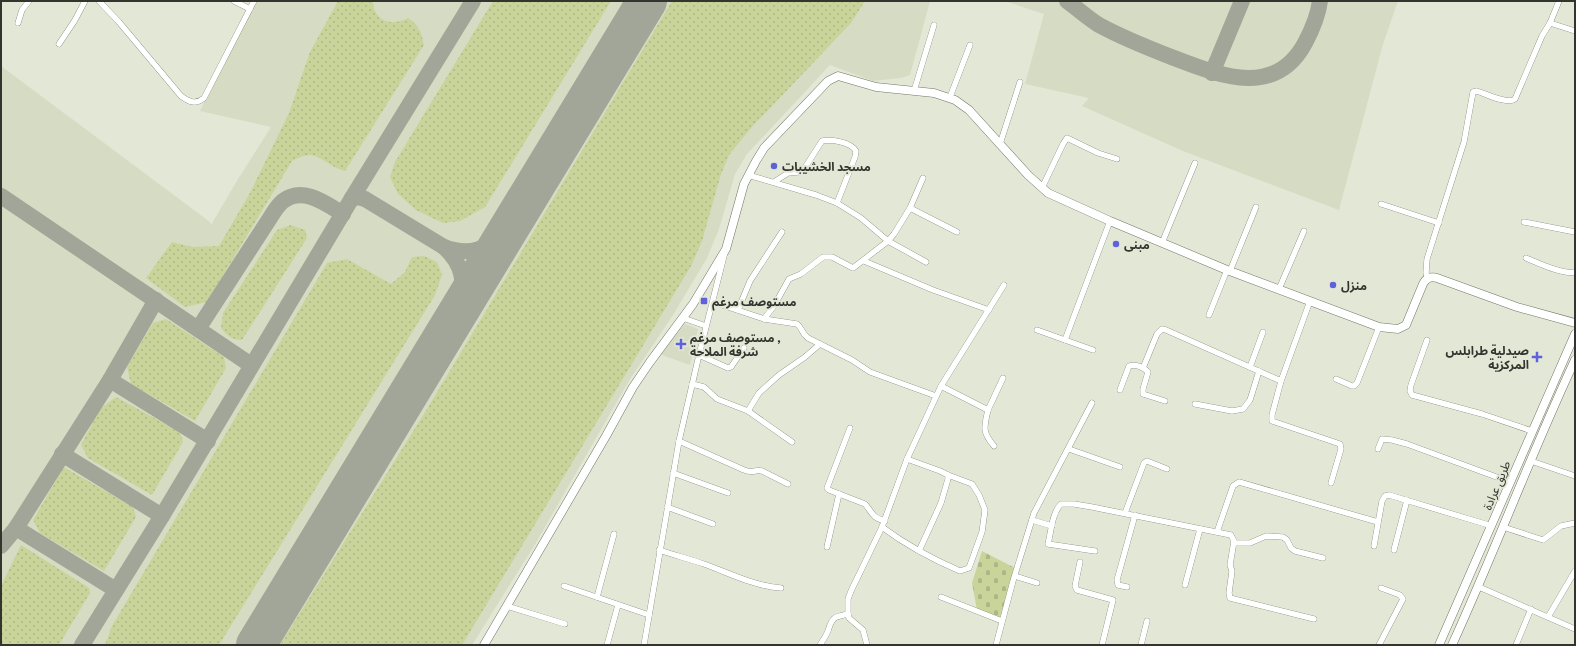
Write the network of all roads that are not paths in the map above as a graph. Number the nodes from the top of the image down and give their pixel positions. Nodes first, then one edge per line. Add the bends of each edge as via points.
1 (29, 1) edge
2 (85, 1) edge
3 (99, 1) edge
4 (234, 1) edge
5 (254, 1) edge
6 (1559, 1) edge
7 (250, 9) junction
8 (18, 23) dead end
9 (1550, 23) junction
10 (934, 25) dead end
11 (1575, 31) edge
12 (59, 44) dead end
13 (970, 45) dead end
14 (1020, 82) dead end
15 (914, 91) junction
16 (950, 97) junction
17 (1000, 144) junction
18 (1117, 159) dead end
19 (1195, 163) dead end
20 (748, 175) junction
21 (923, 178) dead end
22 (774, 182) junction
23 (1042, 188) junction
24 (837, 203) junction
25 (1382, 204) dead end
26 (1256, 207) dead end
27 (910, 208) junction
28 (1110, 222) junction
29 (1524, 222) dead end
30 (1439, 223) junction
31 (1304, 231) dead end
32 (782, 232) dead end
33 (957, 232) dead end
34 (1575, 232) edge
35 (888, 241) junction
36 (1162, 243) junction
37 (726, 249) junction
38 (1526, 258) dead end
39 (864, 261) junction
40 (926, 262) dead end
41 (1228, 270) junction
42 (1575, 272) edge
43 (1428, 279) junction
44 (1004, 285) dead end
45 (1279, 289) junction
46 (1310, 301) junction
47 (712, 302) junction
48 (738, 310) junction
49 (989, 310) junction
50 (1209, 315) dead end
51 (683, 318) junction
52 (764, 318) junction
53 (1575, 323) edge
54 (706, 326) junction
55 (1379, 327) junction
56 (1037, 330) dead end
57 (1263, 332) dead end
58 (1575, 334) edge
59 (1065, 340) junction
60 (1427, 340) dead end
61 (820, 344) junction
62 (744, 348) dead end
63 (1093, 350) dead end
64 (699, 355) junction
65 (1575, 360) edge
66 (1250, 367) junction
67 (1143, 368) junction
68 (1259, 371) junction
69 (1003, 378) dead end
70 (1336, 379) dead end
71 (1281, 381) junction
72 (692, 384) junction
73 (940, 386) junction
74 (1120, 390) dead end
75 (936, 396) junction
76 (1165, 401) dead end
77 (1092, 403) dead end
78 (1195, 404) dead end
79 (988, 410) junction
80 (748, 411) junction
81 (850, 428) dead end
82 (1532, 431) junction
83 (679, 441) junction
84 (792, 442) dead end
85 (994, 446) dead end
86 (1378, 449) dead end
87 (1069, 450) junction
88 (907, 459) junction
89 (1531, 461) junction
90 (1120, 467) dead end
91 (1167, 469) dead end
92 (1514, 472) junction
93 (673, 473) junction
94 (948, 475) junction
95 (1524, 476) junction
96 (1575, 476) edge
97 (1331, 482) dead end
98 (1510, 482) junction
99 (788, 484) dead end
100 (728, 493) dead end
101 (839, 494) junction
102 (1407, 500) junction
103 (667, 507) junction
104 (1125, 513) junction
105 (1135, 515) junction
106 (885, 520) junction
107 (1032, 520) junction
108 (1378, 522) junction
109 (1575, 523) edge
110 (713, 524) dead end
111 (1052, 526) junction
112 (1492, 526) junction
113 (882, 527) junction
114 (1503, 527) junction
115 (1200, 530) junction
116 (1217, 532) junction
117 (614, 534) dead end
118 (1234, 543) junction
119 (1374, 546) dead end
120 (827, 547) dead end
121 (659, 550) junction
122 (1394, 550) dead end
123 (919, 551) junction
124 (1095, 551) dead end
125 (1323, 558) dead end
126 (1080, 562) dead end
127 (1575, 571) edge
128 (1015, 576) junction
129 (1037, 583) dead end
130 (1185, 585) dead end
131 (564, 586) dead end
132 (1126, 587) dead end
133 (1478, 587) junction
134 (780, 588) dead end
135 (1381, 588) dead end
136 (597, 597) junction
137 (941, 597) dead end
138 (618, 605) junction
139 (507, 606) junction
140 (1531, 609) junction
141 (848, 614) junction
142 (649, 615) junction
143 (1548, 617) junction
144 (1314, 619) dead end
145 (1002, 621) junction
146 (1147, 621) dead end
147 (565, 624) dead end
148 (1575, 629) edge
149 (484, 645) edge
150 (607, 645) edge
151 (644, 645) edge
152 (820, 645) edge
153 (867, 645) edge
154 (996, 645) edge
155 (1102, 645) edge
156 (1141, 645) edge
157 (1379, 645) edge
158 (1439, 645) edge
159 (1452, 645) edge
160 (1516, 645) edge

1 - 8 street via 22,10
2 - 12 street
3 - 7 street via 181,96 194,102 204,98
4 - 7 street
5 - 7 street
6 - 9 street
9 - 11 street
9 - 30 street via 1513,101 1505,101 1477,90 1473,92 1464,142
10 - 15 street
13 - 16 street
14 - 17 street
15 - 16 main road
15 - 20 main road via 876,87 842,76 832,78 764,148
16 - 17 main road via 969,110
17 - 23 main road
18 - 23 street via 1067,138
19 - 36 street
20 - 22 street
20 - 37 main road
21 - 27 street
22 - 24 street
22 - 24 street via 788,173 804,169 822,141 849,144 856,151 855,157
23 - 28 main road
24 - 35 street via 861,218
25 - 30 street
26 - 41 street
27 - 33 street
27 - 35 street
28 - 36 main road
28 - 59 street
29 - 34 street
30 - 43 street via 1427,258
31 - 45 street
32 - 48 street via 750,281
35 - 39 street
35 - 40 street
36 - 41 main road
37 - 47 street
37 - 51 main road
38 - 42 street via 1561,271
39 - 49 street
39 - 52 street via 853,268 832,256 823,257 801,274 789,279
41 - 45 main road
41 - 50 street
43 - 53 main road via 1437,278 1511,305
43 - 55 main road via 1423,284 1406,325 1398,329
44 - 49 street
45 - 46 main road
46 - 55 main road
46 - 71 street
47 - 48 street
47 - 54 street
48 - 52 street
49 - 73 street
51 - 54 street
51 - 139 main road via 633,387
52 - 61 street via 799,325 804,335
54 - 64 street
55 - 70 street via 1358,384 1352,386
56 - 59 street
57 - 66 street
58 - 82 main road, طريق عرادة
59 - 63 street
60 - 82 street via 1411,385 1412,395
61 - 75 street via 870,372
61 - 80 street via 759,392
62 - 64 street via 728,368
64 - 72 street
65 - 89 main road
66 - 67 street via 1162,330 1157,334
66 - 68 street
67 - 74 street via 1129,366
67 - 76 street via 1148,372 1143,394
68 - 71 street
68 - 78 street via 1250,400 1243,409 1232,412
69 - 79 street
71 - 97 street via 1272,420 1340,444 1341,449
72 - 80 street via 704,388 717,399
72 - 83 street
73 - 75 street
73 - 79 street
75 - 88 street
77 - 87 street
79 - 85 street via 985,432
80 - 84 street
81 - 101 street via 827,486 828,490
82 - 92 main road, طريق عرادة
83 - 93 street
83 - 99 street via 744,470 753,473 760,470
86 - 98 street via 1382,439 1392,440
87 - 90 street
87 - 107 street
88 - 94 street
88 - 106 street
89 - 95 main road
89 - 96 street
91 - 104 street via 1144,463
92 - 95 main road
92 - 98 main road, طريق عرادة
93 - 100 street
93 - 103 street
94 - 123 street via 942,501
94 - 123 street via 972,484 979,494 984,510 982,532 969,568 960,571
95 - 114 main road
98 - 112 main road, طريق عرادة
101 - 106 street via 865,504 872,515
101 - 120 street
102 - 108 street via 1385,496
102 - 112 street
102 - 122 street
103 - 110 street
103 - 121 street
104 - 105 street
104 - 111 street via 1064,503 1058,507
105 - 115 street
105 - 132 street via 1117,582 1118,585
106 - 113 street
107 - 111 street
107 - 128 street
108 - 116 street via 1239,482 1233,486
108 - 119 street
109 - 114 street via 1561,526 1543,540
111 - 124 street via 1048,544
112 - 158 main road, طريق عرادة
113 - 123 street
113 - 141 street via 851,591
114 - 133 main road
115 - 116 street
115 - 130 street
116 - 118 street via 1231,535
117 - 136 street
118 - 125 street via 1250,544 1266,536 1283,537 1295,551
118 - 144 street via 1230,565 1230,598
121 - 134 street via 756,584
121 - 142 street
126 - 155 street via 1075,586 1077,590 1113,600
127 - 143 street
128 - 129 street
128 - 145 street
131 - 136 street
133 - 140 street
133 - 159 main road
135 - 157 street via 1400,595 1403,599
136 - 138 street
137 - 145 street
138 - 142 street
138 - 150 street
139 - 147 street
139 - 149 main road
140 - 143 street
140 - 160 street
141 - 152 street via 833,618
141 - 153 street via 863,630
142 - 151 street
143 - 148 street
145 - 154 street
146 - 156 street

